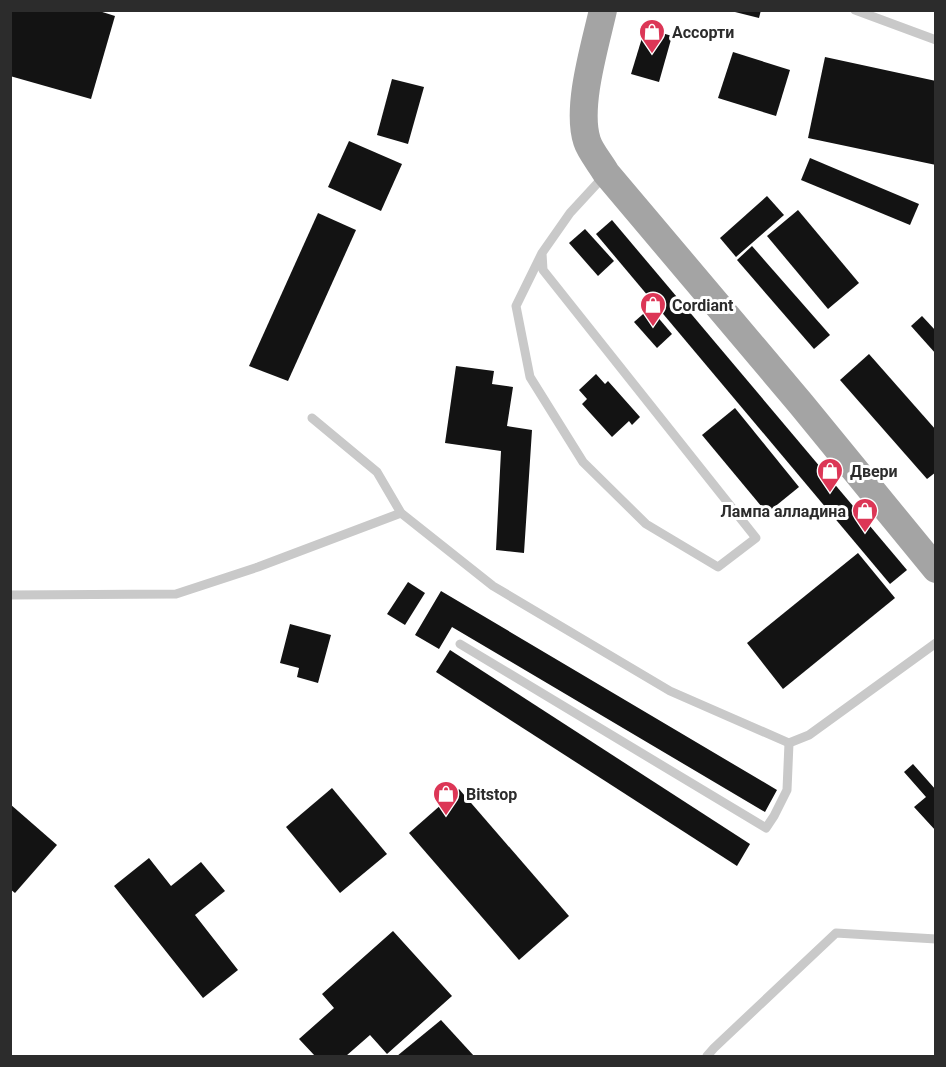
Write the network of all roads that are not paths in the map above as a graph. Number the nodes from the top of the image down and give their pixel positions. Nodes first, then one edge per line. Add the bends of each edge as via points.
1 (603, 10) edge
2 (855, 10) edge
3 (936, 40) edge
4 (606, 173) junction
5 (542, 253) junction
6 (312, 418) dead end
7 (401, 513) junction
8 (936, 569) edge
9 (10, 595) edge
10 (936, 643) edge
11 (460, 644) dead end
12 (789, 744) junction
13 (936, 939) edge
14 (707, 1056) edge

1 - 4 main road via 584,116 587,142
2 - 3 lane
4 - 5 lane via 570,213
4 - 8 main road
5 - 5 lane via 543,270 756,537 718,567 646,524 583,462 530,377 516,306
6 - 7 lane via 377,472
7 - 9 lane via 176,594
7 - 12 lane via 512,598 670,691
10 - 12 lane via 809,735
11 - 12 lane via 766,828 787,790
13 - 14 lane via 836,933

